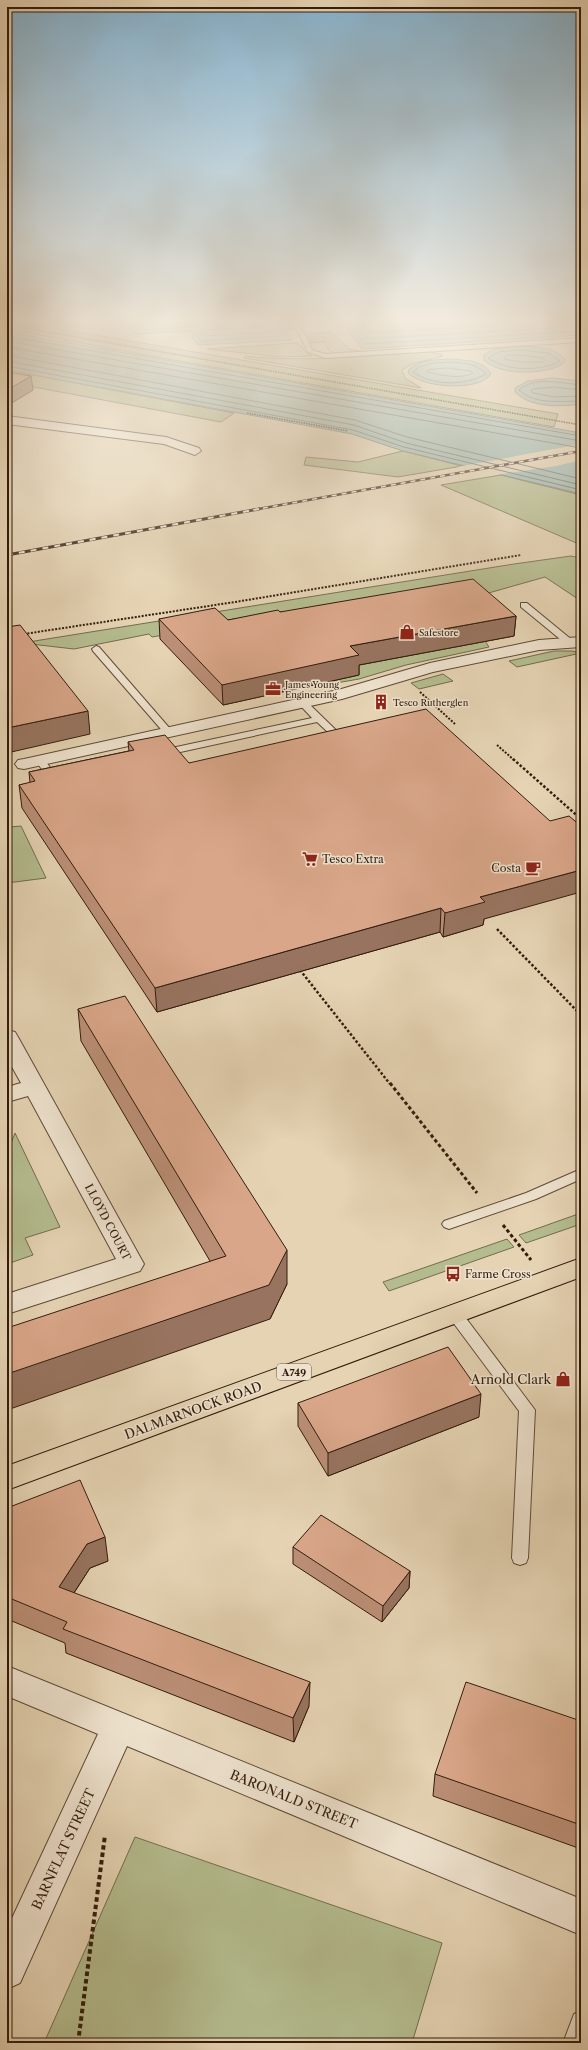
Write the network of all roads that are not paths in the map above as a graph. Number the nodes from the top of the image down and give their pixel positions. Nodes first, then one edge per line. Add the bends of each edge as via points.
1 (7, 420) edge
2 (195, 451) dead end
3 (524, 605) dead end
4 (575, 642) edge
5 (96, 649) dead end
6 (303, 703) junction
7 (319, 719) junction
8 (169, 732) junction
9 (323, 741) edge
10 (151, 755) edge
11 (32, 762) joint
12 (68, 774) edge
13 (7, 1037) edge
14 (34, 1087) junction
15 (7, 1095) edge
16 (581, 1174) edge
17 (449, 1224) dead end
18 (581, 1267) edge
19 (7, 1304) edge
20 (454, 1313) junction
21 (7, 1478) edge
22 (520, 1558) dead end
23 (7, 1681) edge
24 (119, 1727) junction
25 (581, 1917) edge
26 (7, 1970) edge
27 (581, 2021) edge
28 (574, 2043) edge

1 - 2 street via 166,441
3 - 4 lane
4 - 6 street via 540,645 430,668 358,690
5 - 8 lane
6 - 7 lane
6 - 8 street
7 - 9 lane via 338,738
7 - 10 lane
8 - 11 street
11 - 12 lane via 52,777
13 - 14 street, LLOYD COURT
14 - 15 street
14 - 19 street, LLOYD COURT via 131,1264
16 - 17 lane via 531,1196
18 - 20 main road, DALMARNOCK ROAD / A749
20 - 21 main road, DALMARNOCK ROAD / A749
20 - 22 lane via 527,1410
23 - 24 street, BARONALD STREET
24 - 25 street, BARONALD STREET
24 - 26 street, BARNFLAT STREET
27 - 28 lane

